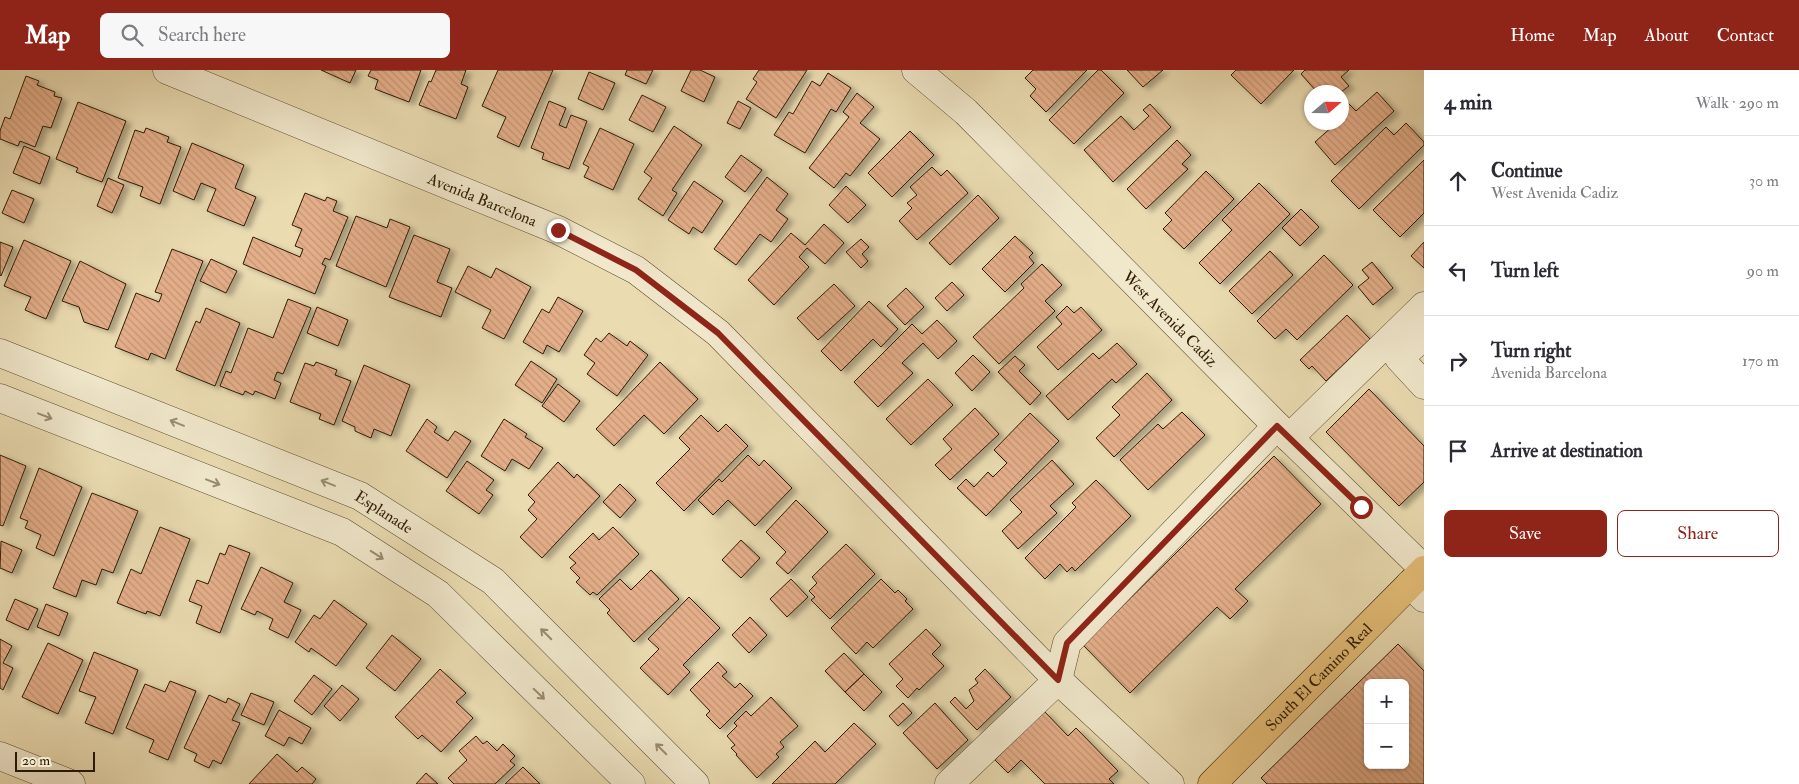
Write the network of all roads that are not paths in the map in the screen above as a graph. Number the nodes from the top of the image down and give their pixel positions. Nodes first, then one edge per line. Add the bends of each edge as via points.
1 (167, 70) edge
2 (916, 70) edge
3 (1424, 306) edge
4 (1424, 336) edge
5 (0, 353) edge
6 (1424, 385) edge
7 (0, 398) edge
8 (1283, 432) junction
9 (360, 496) junction
10 (342, 532) junction
11 (1421, 580) edge
12 (1058, 680) junction
13 (0, 756) edge
14 (71, 784) edge
15 (631, 784) edge
16 (695, 784) edge
17 (949, 784) edge
18 (1170, 784) edge
19 (1212, 784) edge

1 - 12 street, Avenida Barcelona via 558,230 636,270 718,333
2 - 8 street, West Avenida Cadiz via 966,112
3 - 8 street
4 - 6 street via 1399,358
9 -> 5 street, Esplanade
7 -> 10 street
8 - 11 street, West Avenida Cadiz
8 - 12 street via 1067,643
9 - 10 street
16 -> 9 street, Esplanade via 493,580
10 -> 15 street via 438,594
11 - 19 main road, South El Camino Real
12 - 17 street
12 - 18 street, Avenida Barcelona
13 - 14 street

